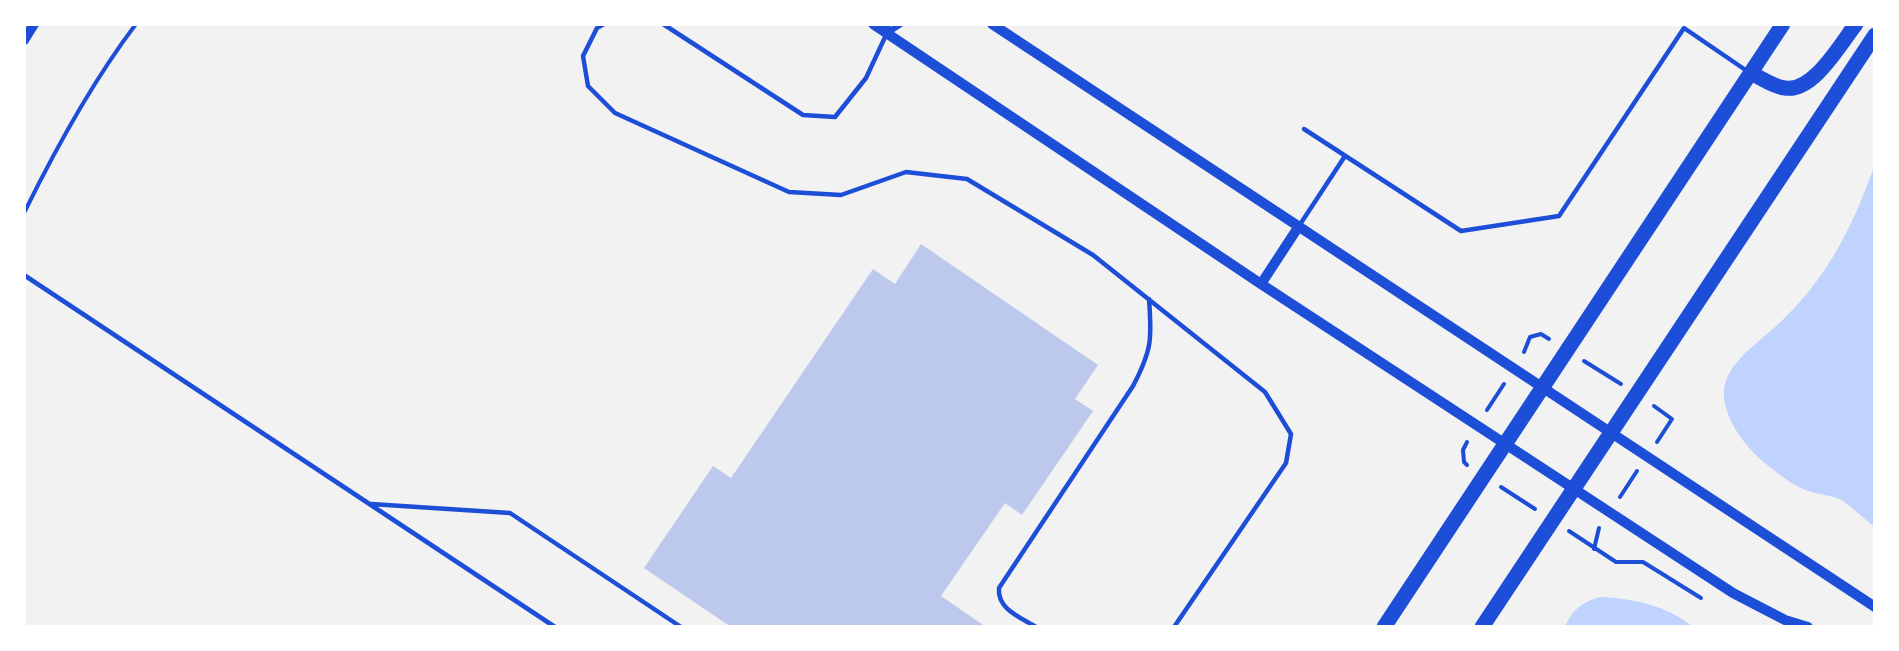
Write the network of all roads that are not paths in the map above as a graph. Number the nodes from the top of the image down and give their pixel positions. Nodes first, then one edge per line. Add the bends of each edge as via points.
1 (34, 24) edge
2 (604, 24) edge
3 (663, 24) edge
4 (873, 24) edge
5 (901, 24) edge
6 (992, 24) edge
7 (1783, 24) edge
8 (1856, 24) edge
9 (887, 29) edge
10 (1875, 35) edge
11 (24, 40) edge
12 (1750, 73) junction
13 (1304, 129) dead end
14 (1345, 156) junction
15 (1299, 226) junction
16 (24, 275) edge
17 (1261, 284) junction
18 (1149, 299) junction
19 (1542, 387) junction
20 (1610, 434) junction
21 (1504, 444) junction
22 (1574, 489) junction
23 (369, 504) junction
24 (1875, 607) edge
25 (555, 627) edge
26 (681, 627) edge
27 (1036, 627) edge
28 (1174, 627) edge
29 (1384, 627) edge
30 (1482, 627) edge
31 (1808, 627) edge

1 - 11 street
2 - 18 lane via 597,28 583,56 588,86 615,113 789,192 841,195 906,172 967,178 1093,255
3 - 9 lane via 803,115 835,117 866,78
4 - 9 street
5 - 9 street
6 - 15 street
7 - 12 main road
8 - 12 main road via 1816,77 1799,87 1786,89
9 - 17 street
10 - 20 main road
12 - 14 lane via 1684,28 1559,216 1461,231
12 - 19 main road
13 - 14 lane
14 - 15 lane
15 - 17 street
15 - 19 street
16 - 23 lane
17 - 21 street
18 - 27 lane via 1152,338 1133,386 999,588 998,598 1004,606
18 - 28 lane via 1265,392 1291,434 1286,463
19 - 20 street
19 - 21 main road
20 - 22 main road
20 - 24 street
21 - 22 street
21 - 29 main road
22 - 30 main road
22 - 31 street via 1734,593 1785,620
23 - 25 lane
23 - 26 lane via 510,513

